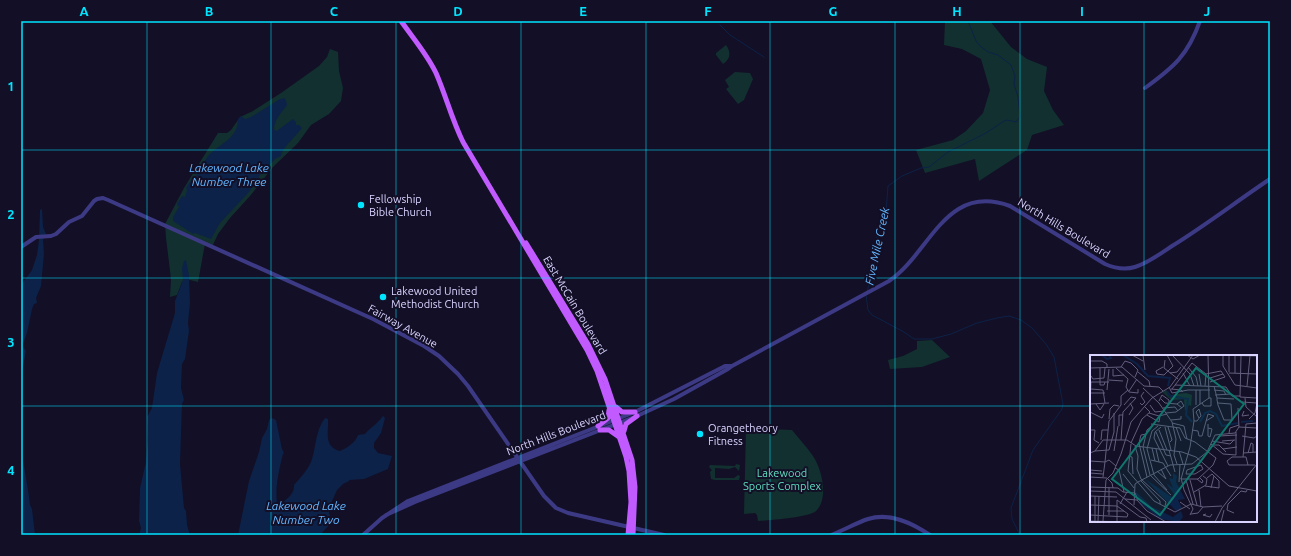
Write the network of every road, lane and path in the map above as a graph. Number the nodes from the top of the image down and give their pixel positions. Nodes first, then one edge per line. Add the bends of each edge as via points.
1 (401, 21) edge
2 (1200, 21) edge
3 (1145, 88) dead end
4 (1270, 179) edge
5 (21, 247) edge
6 (610, 405) junction
7 (636, 414) junction
8 (617, 421) junction
9 (599, 428) junction
10 (623, 439) junction
11 (519, 460) junction
12 (631, 528) junction
13 (362, 535) edge
14 (628, 535) edge
15 (633, 535) edge
16 (664, 535) edge
17 (831, 535) edge
18 (930, 535) edge

1 - 6 main road, East McCain Boulevard via 437,74 461,139 587,350
2 - 3 street via 1190,45 1179,61
4 - 7 street, North Hills Boulevard via 1200,229 1143,264 1129,268 1105,264 1010,206 985,201 974,203 959,209 944,220 901,272 889,281 674,399
5 - 11 street, Fairway Avenue via 38,236 56,234 69,222 88,211 97,199 105,199 125,207 373,319 424,346 445,361 462,379
6 - 7 main road via 622,412
6 - 8 main road, East McCain Boulevard
6 - 9 main road via 608,418
7 - 8 street, North Hills Boulevard
7 - 10 main road via 625,425
8 - 9 street, North Hills Boulevard
8 - 10 main road, East McCain Boulevard
9 - 10 main road via 609,430
9 - 11 street, North Hills Boulevard
10 - 12 main road, East McCain Boulevard via 629,471
11 - 12 street, Fairway Avenue via 548,501 556,508
11 - 13 street, North Hills Boulevard via 408,501
12 - 14 main road, East McCain Boulevard
12 - 15 main road, East McCain Boulevard
12 - 16 street, Fairway Avenue
17 - 18 street via 868,519 884,517 901,520

